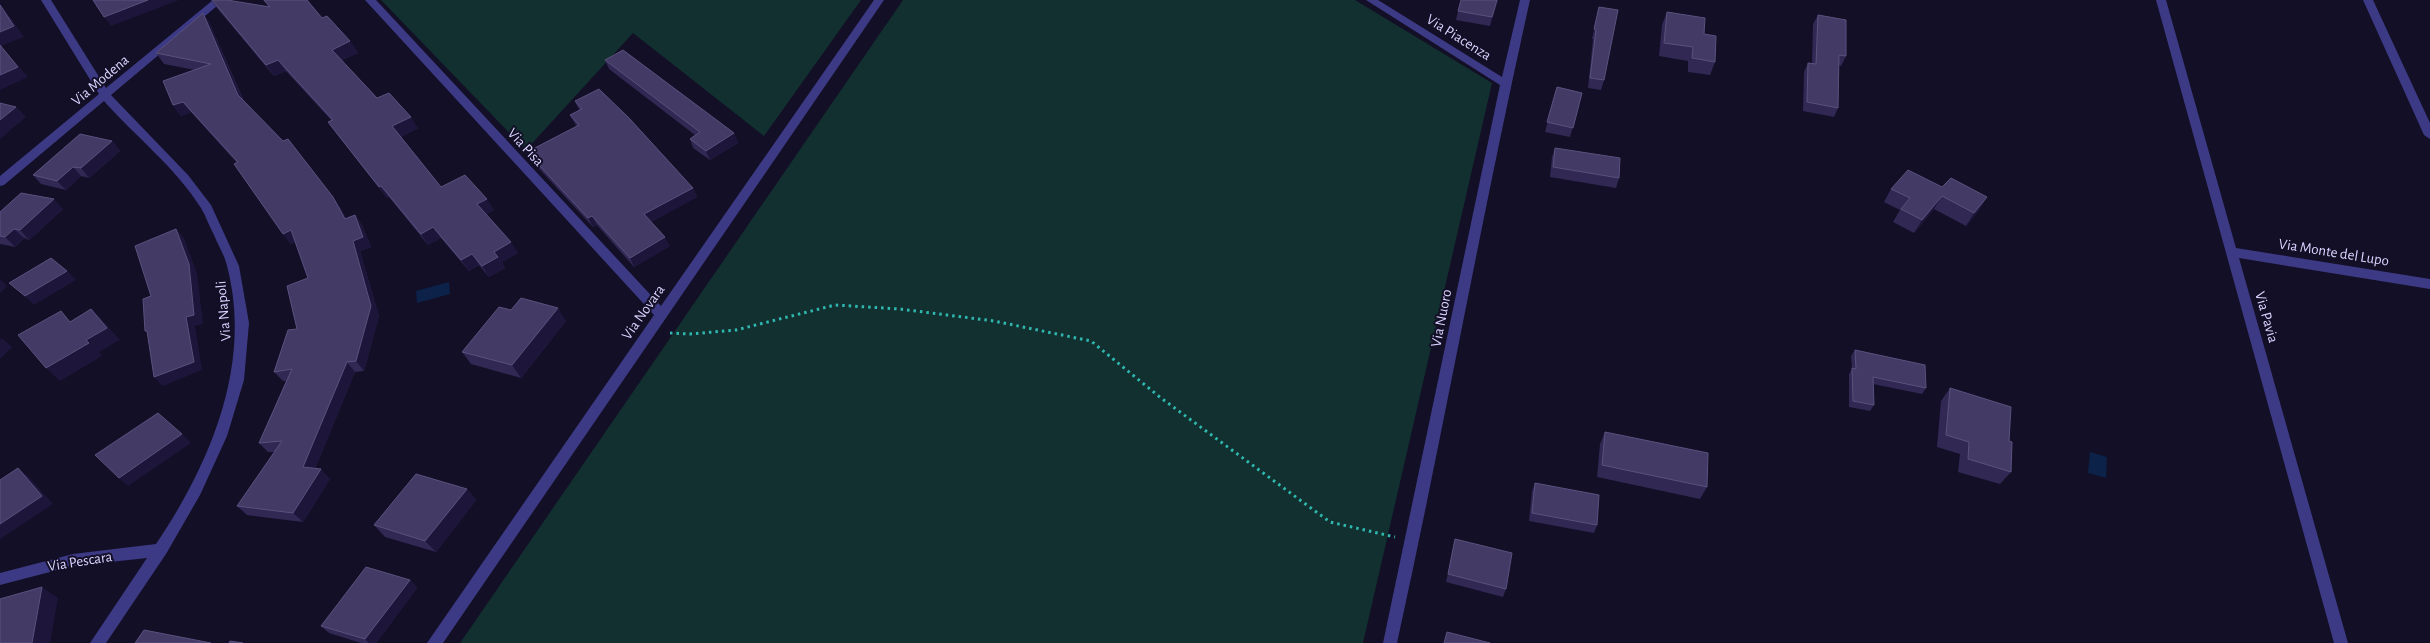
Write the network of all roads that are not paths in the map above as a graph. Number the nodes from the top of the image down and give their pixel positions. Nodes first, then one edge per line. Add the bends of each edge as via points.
1 (46, 0) edge
2 (218, 0) edge
3 (370, 0) edge
4 (879, 0) edge
5 (1371, 0) edge
6 (1525, 0) edge
7 (2161, 0) edge
8 (2368, 0) edge
9 (1382, 3) edge
10 (1505, 83) junction
11 (105, 95) junction
12 (2430, 134) edge
13 (0, 182) edge
14 (2232, 252) junction
15 (2430, 284) edge
16 (661, 314) junction
17 (161, 550) junction
18 (0, 579) edge
19 (97, 643) edge
20 (434, 643) edge
21 (1390, 643) edge
22 (2341, 643) edge

1 - 11 street, Via Napoli
2 - 11 street, Via Modena
3 - 16 street, Via Pisa
4 - 16 street, Via Novara
5 - 9 street, Via Piacenza
6 - 10 street, Via Nuoro
7 - 14 street, Via Pavia
8 - 12 street
9 - 10 street, Via Piacenza
10 - 21 street, Via Nuoro
11 - 13 street, Via Modena
11 - 17 street, Via Napoli via 198,195 229,253 240,291 242,354 226,419 205,472
14 - 15 street, Via Monte del Lupo
14 - 22 street, Via Pavia
16 - 20 street, Via Novara
17 - 18 street, Via Pescara via 73,560
17 - 19 street, Via Napoli

